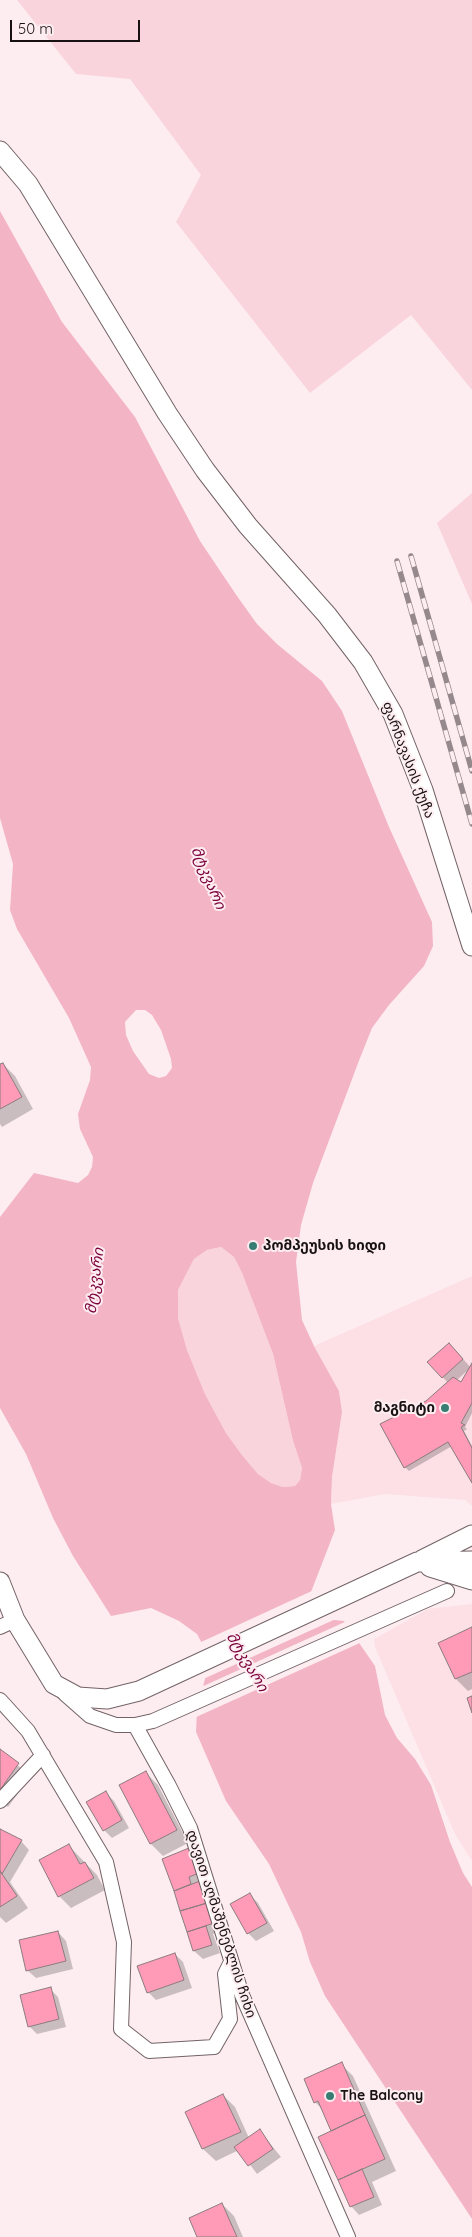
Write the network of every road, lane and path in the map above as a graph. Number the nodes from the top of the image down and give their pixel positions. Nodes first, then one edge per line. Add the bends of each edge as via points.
1 (0, 151) edge
2 (472, 946) edge
3 (472, 1535) edge
4 (472, 1561) edge
5 (408, 1566) junction
6 (472, 1580) edge
7 (0, 1582) edge
8 (447, 1590) dead end
9 (8, 1624) edge
10 (54, 1684) junction
11 (0, 1700) edge
12 (135, 1725) junction
13 (43, 1755) junction
14 (0, 1801) edge
15 (231, 1962) junction
16 (348, 2237) edge

1 - 2 main road, ფარნავასის ქუჩა via 28,184 205,470 363,662 393,714 423,790
3 - 5 main road
4 - 5 main road
5 - 6 main road
5 - 10 main road via 139,1691 108,1699 78,1697
7 - 9 main road
8 - 12 street via 153,1721
9 - 10 main road
10 - 12 street via 90,1716 116,1725
11 - 13 street via 28,1731
12 - 15 street, დავით აღმაშენებლის ჩიხი via 190,1828
13 - 14 street
13 - 15 street via 106,1862 124,1942 120,2029 149,2051 214,2047 230,2019 225,1974
15 - 16 street, დავით აღმაშენებლის ჩიხი via 242,1995

